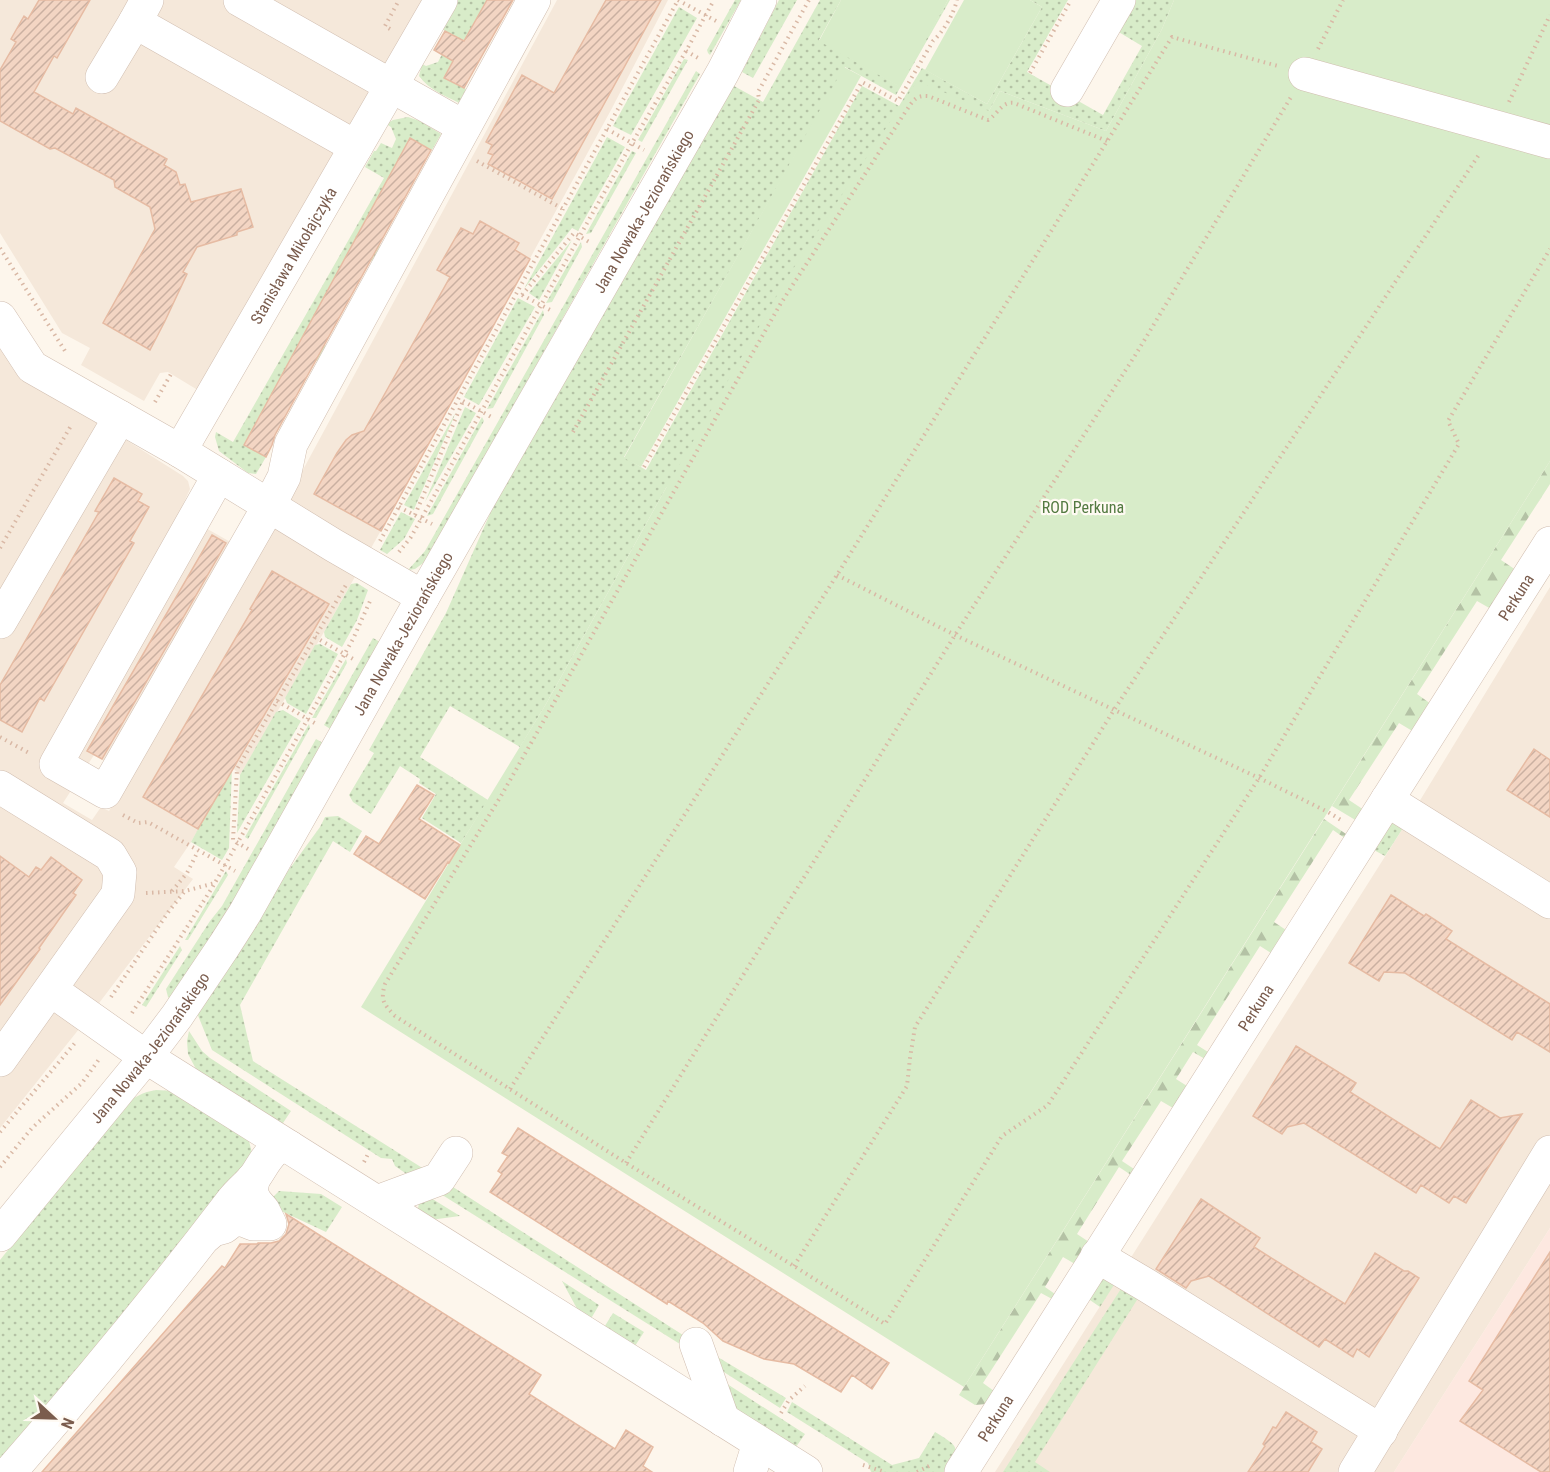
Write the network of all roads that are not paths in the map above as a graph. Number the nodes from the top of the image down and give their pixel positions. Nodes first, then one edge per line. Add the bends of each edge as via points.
1 (240, 0) edge
2 (441, 0) edge
3 (534, 0) edge
4 (760, 0) edge
5 (1119, 0) edge
6 (141, 11) edge
7 (1305, 74) road end
8 (102, 77) dead end
9 (391, 87) junction
10 (1067, 90) dead end
11 (459, 138) junction
12 (1550, 142) edge
13 (356, 147) junction
14 (0, 318) edge
15 (135, 414) junction
16 (180, 451) junction
17 (219, 475) junction
18 (269, 506) junction
19 (1550, 543) edge
20 (423, 597) junction
21 (0, 622) edge
22 (0, 787) edge
23 (1392, 792) junction
24 (1550, 877) edge
25 (1550, 902) edge
26 (51, 990) junction
27 (146, 1057) junction
28 (0, 1060) edge
29 (289, 1146) junction
30 (1550, 1152) edge
31 (456, 1153) dead end
32 (253, 1179) junction
33 (377, 1202) junction
34 (0, 1235) edge
35 (205, 1237) junction
36 (1097, 1256) junction
37 (696, 1344) dead end
38 (723, 1420) junction
39 (1381, 1431) junction
40 (754, 1458) edge
41 (10, 1472) edge
42 (806, 1472) edge
43 (961, 1472) edge
44 (1355, 1472) edge

1 - 9 street
2 - 9 street, Stanisława Mikołajczyka
3 - 11 street
4 - 20 street, Jana Nowaka-Jeziorańskiego via 723,72
5 - 10 street
6 - 8 street
6 - 13 street
7 - 12 street
9 - 11 street
9 - 13 street, Stanisława Mikołajczyka
11 - 18 street via 291,444 284,477
13 - 16 street, Stanisława Mikołajczyka
14 - 15 street via 32,367
15 - 16 street
15 - 21 street
16 - 17 street
17 - 18 street
17 - 18 street via 56,764 105,792
18 - 20 street
19 - 23 street, Perkuna
20 - 27 street, Jana Nowaka-Jeziorańskiego via 245,913 204,978
22 - 26 street via 110,855 120,872 118,894
23 - 24 street
23 - 25 street
23 - 36 street, Perkuna
26 - 27 street
26 - 28 street
27 - 29 street
27 - 34 street, Jana Nowaka-Jeziorańskiego
29 - 32 street via 273,1150
29 - 33 street
30 - 39 street
31 - 33 street via 439,1179
32 - 35 street
32 - 35 street via 251,1193 270,1224 233,1220
33 - 38 street
35 - 41 street via 121,1343
36 - 39 street
36 - 43 street, Perkuna
37 - 38 street
38 - 40 street
39 - 44 street
40 - 42 street

